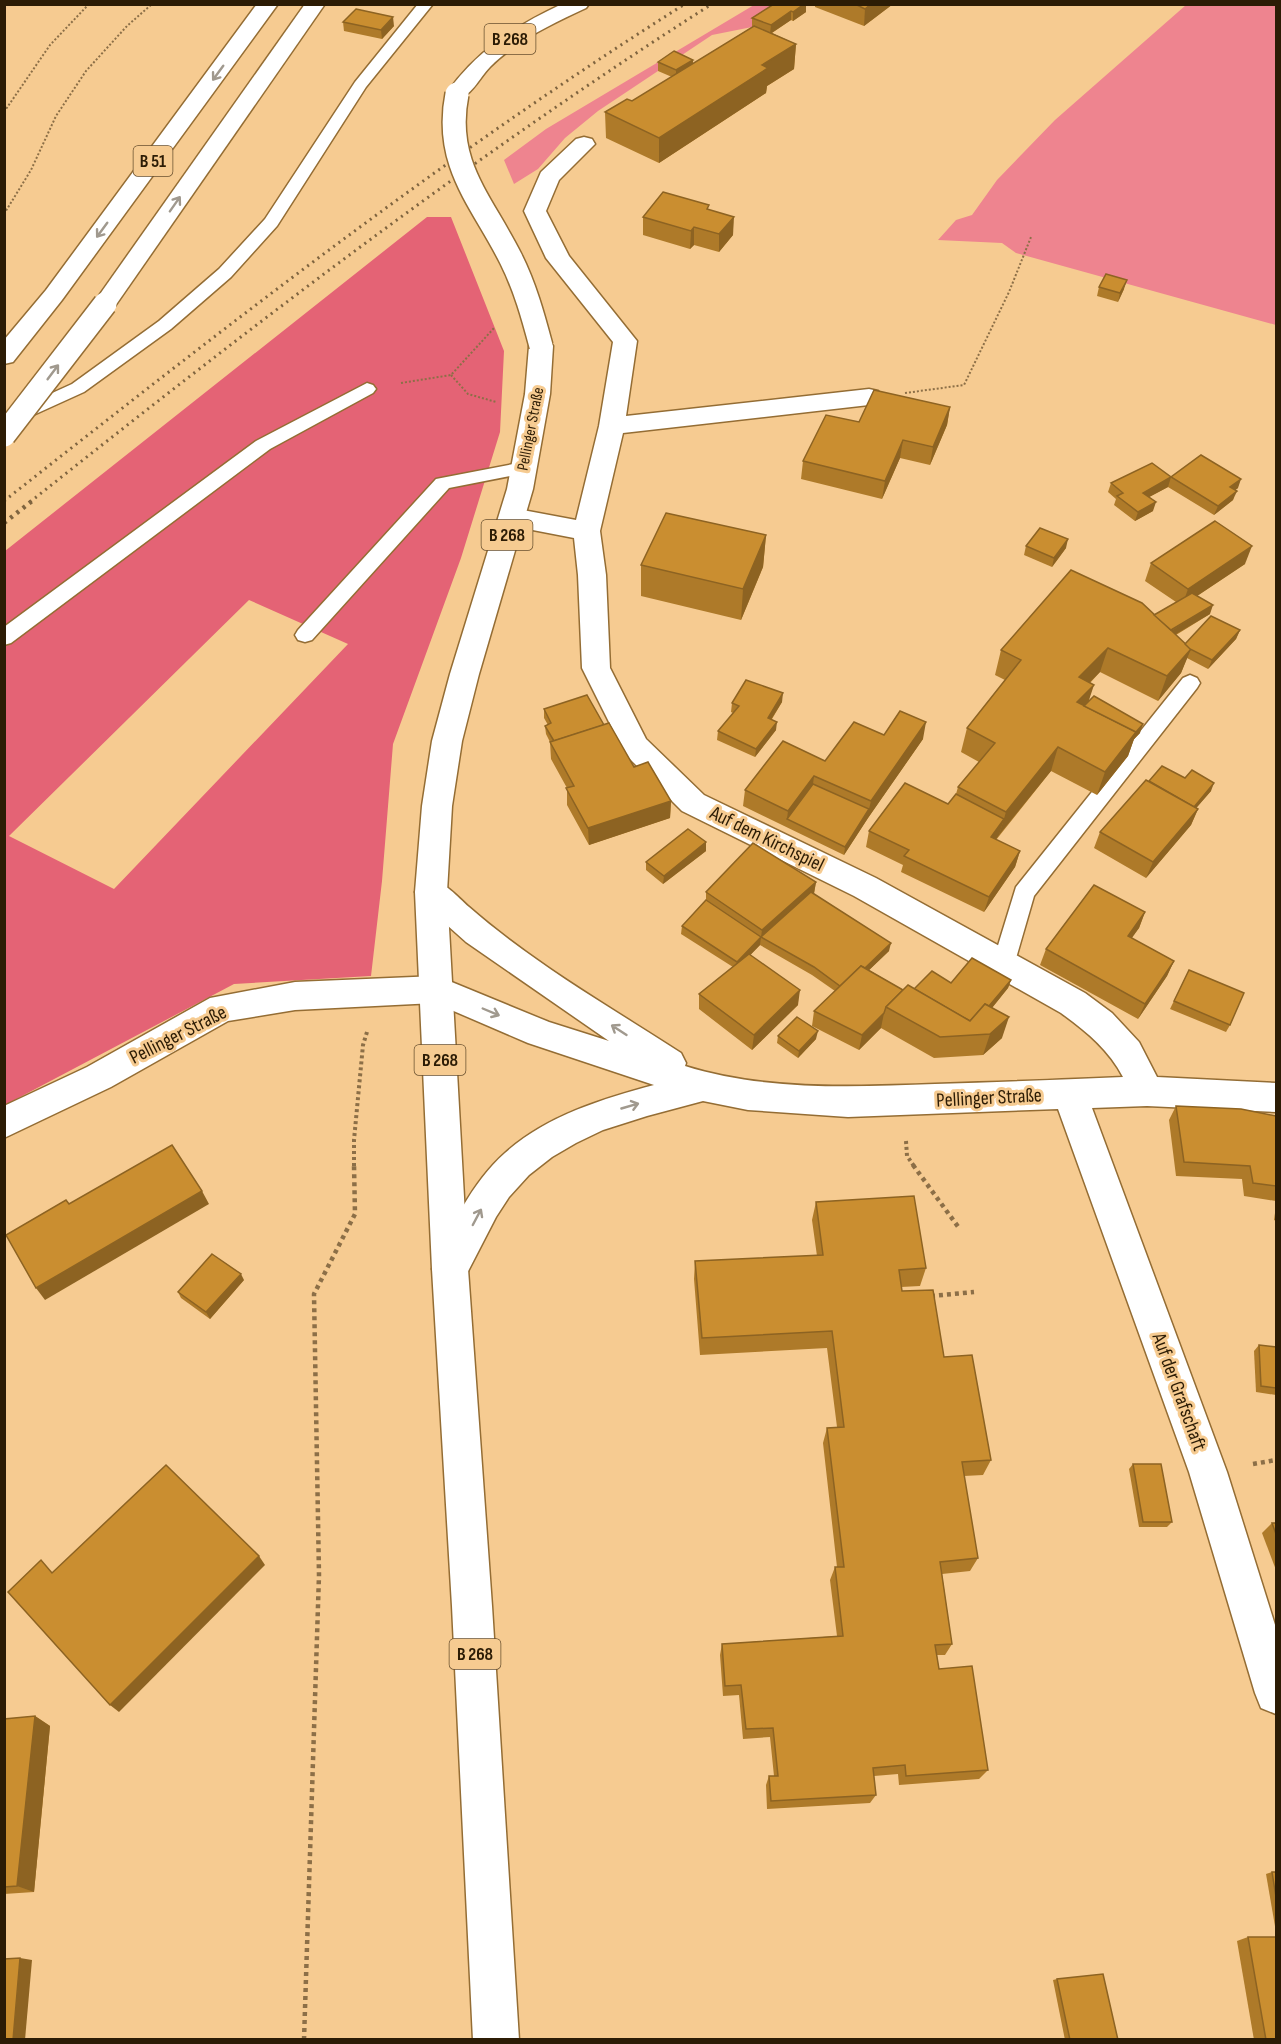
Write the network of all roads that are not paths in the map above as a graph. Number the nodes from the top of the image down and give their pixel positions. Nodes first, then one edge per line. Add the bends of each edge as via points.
1 (268, 4) edge
2 (315, 4) edge
3 (426, 4) edge
4 (579, 4) edge
5 (584, 144) dead end
6 (4, 357) edge
7 (367, 389) road end
8 (869, 397) edge
9 (4, 421) edge
10 (612, 426) junction
11 (4, 435) edge
12 (524, 468) junction
13 (512, 517) junction
14 (587, 531) junction
15 (305, 635) dead end
16 (4, 638) edge
17 (1190, 683) edge
18 (431, 892) junction
19 (1004, 965) junction
20 (437, 989) junction
21 (703, 1086) junction
22 (1147, 1091) junction
23 (1070, 1094) junction
24 (1276, 1097) edge
25 (4, 1124) edge
26 (450, 1269) junction
27 (1276, 1693) edge
28 (496, 2040) edge

1 -> 6 main road, B 51
11 -> 2 main road, B 51, bridge via 105,304
3 - 9 lane via 360,85 271,222 225,273 165,325 78,388
4 - 12 main road, Pellinger Straße / B 268, bridge via 515,35 482,61 457,94 451,110 453,146 520,277 541,346 537,413
5 - 10 main road via 549,177 535,211 558,258 625,341
7 - 16 lane via 263,445
8 - 10 main road
10 - 14 main road
12 - 13 main road, Pellinger Straße / B 268
12 - 15 lane via 443,483
13 - 14 main road
13 - 18 main road, Pellinger Straße / B 268 via 452,720 435,818
14 - 19 main road, Auf dem Kirchspiel via 596,668 635,746 693,803 865,886
17 - 19 lane via 1024,893
18 - 20 main road, Pellinger Straße / B 268
21 -> 18 main road, Pellinger Straße via 477,933
19 - 22 main road, Auf dem Kirchspiel via 1073,1003 1100,1023 1127,1052
20 -> 21 main road, Pellinger Straße via 540,1033
20 - 25 main road, Pellinger Straße via 295,996 222,1008 99,1077
20 - 26 main road, B 268
21 - 23 main road, Pellinger Straße via 748,1095 848,1102
26 -> 21 main road, Pellinger Straße via 498,1184 536,1150 595,1118
22 - 23 main road, Pellinger Straße
22 - 24 main road, Pellinger Straße
23 - 27 main road, Auf der Grafschaft via 1208,1472
26 - 28 main road, B 268

